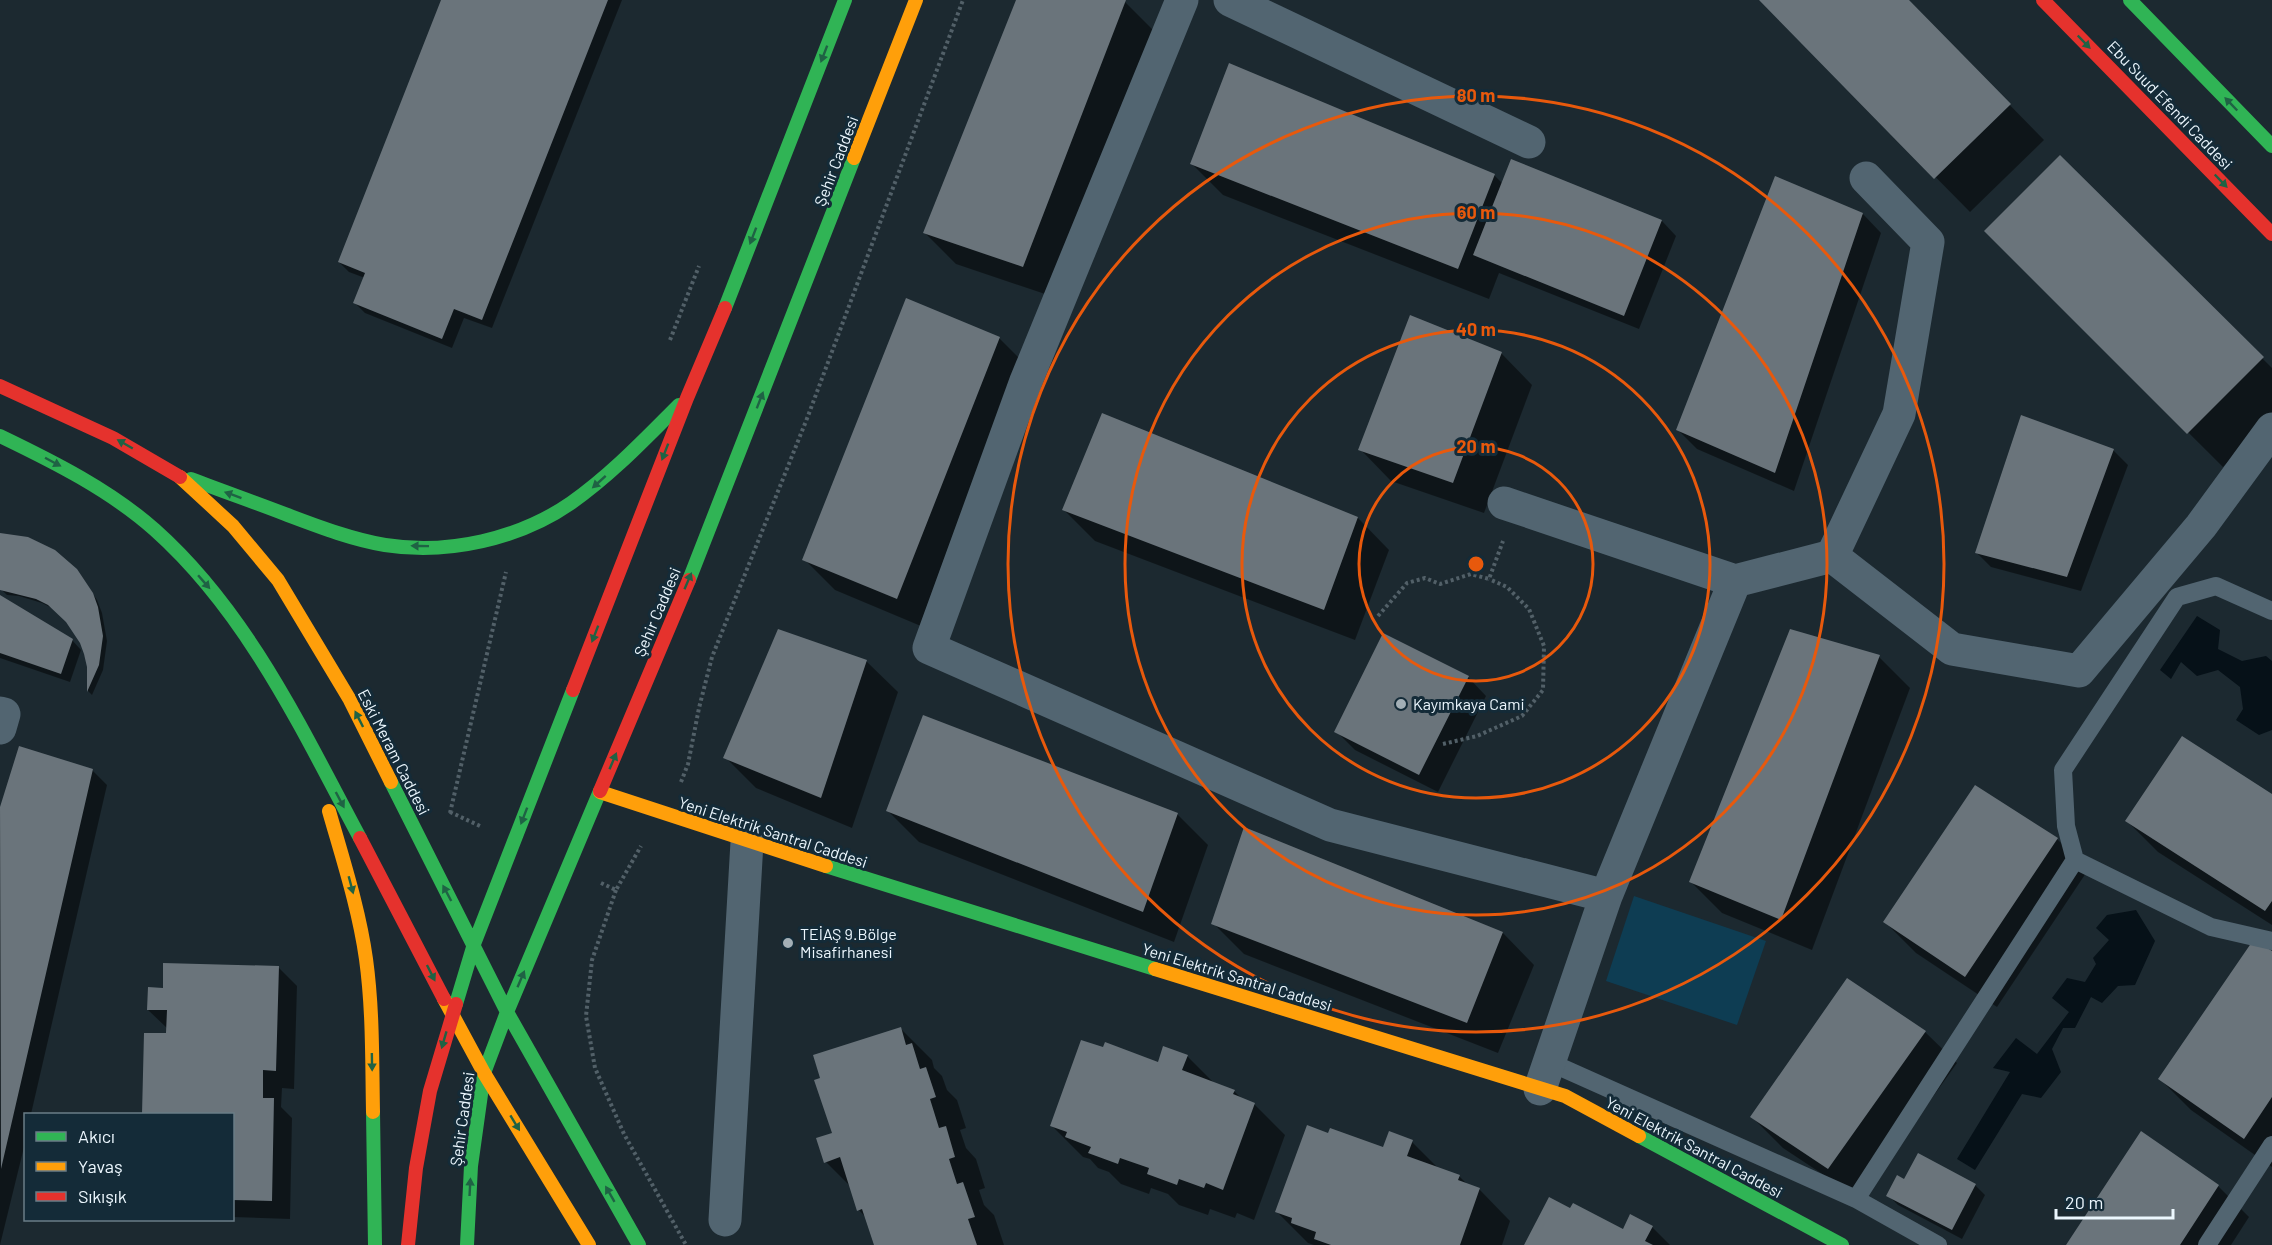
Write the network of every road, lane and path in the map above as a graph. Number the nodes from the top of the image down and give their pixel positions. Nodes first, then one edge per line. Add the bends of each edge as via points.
1 (846, 0) edge
2 (916, 0) edge
3 (1182, 0) edge
4 (1230, 0) edge
5 (2043, 0) edge
6 (2130, 0) edge
7 (1529, 142) dead end
8 (2272, 146) edge
9 (1866, 178) dead end
10 (2272, 234) edge
11 (0, 386) edge
12 (687, 398) junction
13 (2272, 429) edge
14 (0, 436) edge
15 (176, 474) junction
16 (1510, 505) joint
17 (1832, 556) junction
18 (1489, 579) junction
19 (1735, 581) junction
20 (2272, 610) edge
21 (1378, 616) dead end
22 (282, 692) junction
23 (0, 713) edge
24 (0, 728) edge
25 (1443, 744) dead end
26 (600, 792) junction
27 (747, 842) junction
28 (2075, 860) junction
29 (616, 890) dead end
30 (1606, 896) junction
31 (2272, 941) edge
32 (474, 944) junction
33 (507, 1012) junction
34 (452, 1014) junction
35 (484, 1073) junction
36 (1544, 1076) junction
37 (2272, 1145) edge
38 (1856, 1199) junction
39 (725, 1220) dead end
40 (375, 1245) edge
41 (408, 1245) edge
42 (467, 1245) edge
43 (589, 1245) edge
44 (639, 1245) edge
45 (686, 1245) edge
46 (1842, 1245) edge
47 (1938, 1245) edge
48 (2207, 1245) edge

1 -> 12 main road, Şehir Caddesi
26 -> 2 main road, Şehir Caddesi via 704,543
3 - 30 street via 1026,381 928,648 1330,825
4 - 7 street
5 -> 10 main road, Ebu Suud Efendi Caddesi
8 -> 6 main road
9 - 17 street via 1928,242 1899,414
15 -> 11 main road, Eski Meram Caddesi via 113,438
12 -> 15 main road via 589,490 552,515 515,533 478,541 386,545 348,536
12 -> 32 main road, Şehir Caddesi
13 - 17 street via 2201,526 2079,671 1952,649
14 -> 22 main road via 55,462 109,495 158,532 205,582 248,638
32 -> 15 main road, Eski Meram Caddesi via 312,633 278,580 233,526
16 - 18 path
16 - 19 street
17 - 19 street
18 - 21 path via 1471,574 1440,584 1425,578 1407,583
18 - 25 path via 1507,587 1529,609 1544,645 1543,690 1522,716 1477,736
19 - 30 street
20 - 28 lane via 2216,586 2176,597 2062,771 2066,826
22 -> 34 main road
22 -> 40 main road via 335,827 366,958 371,1004
23 - 24 street via 4,714
26 - 27 main road, Yeni Elektrik Santral Caddesi
33 -> 26 main road, Şehir Caddesi
27 - 36 main road, Yeni Elektrik Santral Caddesi
27 - 39 street
28 - 31 lane via 2211,927
28 - 38 lane
29 - 45 path via 592,960 586,1016 595,1068 624,1134
30 - 36 street
32 - 33 main road, Eski Meram Caddesi
32 - 34 main road, Şehir Caddesi
33 - 35 main road, Şehir Caddesi
44 -> 33 main road, Eski Meram Caddesi
34 - 35 main road
34 -> 41 main road, Şehir Caddesi via 428,1102
42 -> 35 main road, Şehir Caddesi via 471,1166
35 -> 43 main road
36 - 38 lane
36 - 46 main road, Yeni Elektrik Santral Caddesi via 1565,1096
37 - 48 lane
38 - 47 lane

